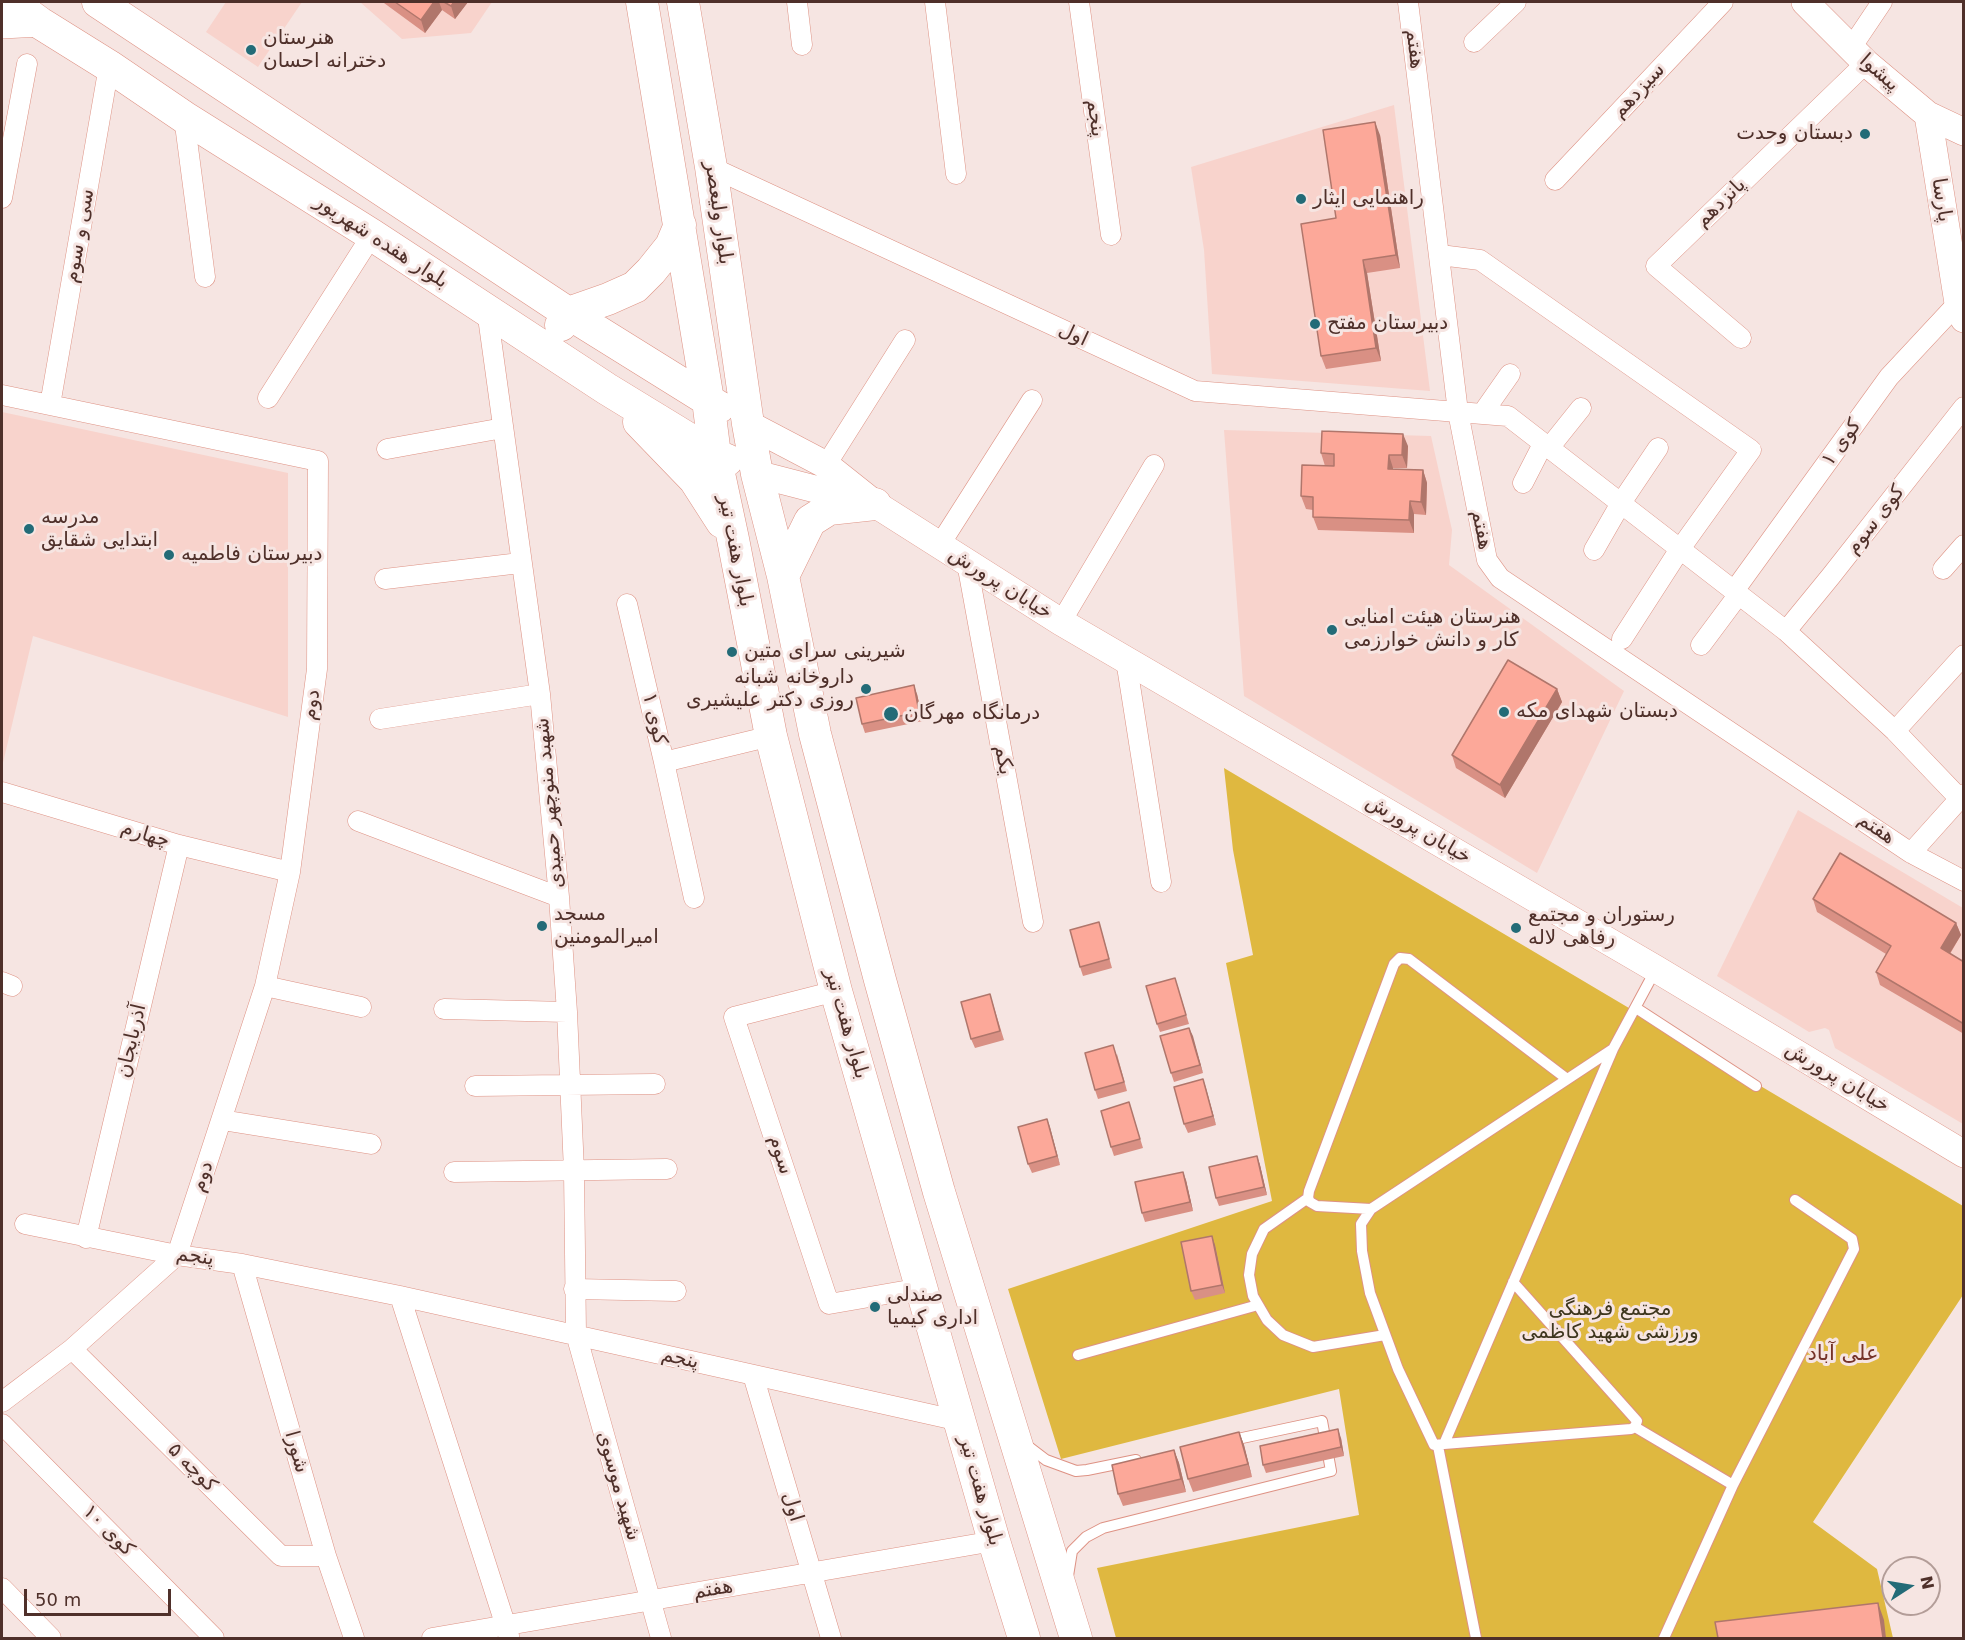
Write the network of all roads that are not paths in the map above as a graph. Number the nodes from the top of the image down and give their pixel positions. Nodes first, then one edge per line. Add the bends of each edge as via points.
1 (11, 2) edge
2 (98, 2) edge
3 (642, 2) edge
4 (683, 2) edge
5 (797, 2) edge
6 (935, 2) edge
7 (1079, 2) edge
8 (1408, 2) edge
9 (1516, 2) edge
10 (1724, 2) edge
11 (1805, 2) edge
12 (1882, 2) edge
13 (40, 23) junction
14 (2, 25) edge
15 (1474, 42) dead end
16 (802, 45) dead end
17 (1858, 56) junction
18 (27, 64) dead end
19 (109, 66) junction
20 (1928, 115) junction
21 (184, 117) junction
22 (1964, 132) edge
23 (711, 167) junction
24 (956, 174) dead end
25 (1555, 180) dead end
26 (2, 198) edge
27 (680, 225) junction
28 (1111, 235) dead end
29 (372, 236) junction
30 (1440, 255) junction
31 (205, 277) dead end
32 (487, 310) junction
33 (1961, 311) edge
34 (568, 313) junction
35 (1741, 338) dead end
36 (905, 340) dead end
37 (547, 349) junction
38 (1510, 374) dead end
39 (607, 389) junction
40 (2, 395) edge
41 (268, 398) dead end
42 (708, 400) junction
43 (1032, 400) dead end
44 (50, 405) junction
45 (1964, 407) edge
46 (1581, 408) dead end
47 (1458, 412) junction
48 (1482, 414) junction
49 (748, 424) junction
50 (503, 428) junction
51 (1546, 446) junction
52 (1658, 448) dead end
53 (387, 449) dead end
54 (715, 455) junction
55 (826, 465) junction
56 (1154, 465) dead end
57 (757, 474) junction
58 (1523, 483) dead end
59 (1621, 503) junction
60 (875, 504) junction
61 (733, 539) junction
62 (1964, 545) edge
63 (939, 546) junction
64 (1680, 549) junction
65 (1594, 550) dead end
66 (520, 563) junction
67 (967, 563) junction
68 (1943, 569) dead end
69 (783, 576) junction
70 (385, 579) dead end
71 (1737, 592) junction
72 (627, 604) dead end
73 (1061, 622) junction
74 (1786, 631) junction
75 (1622, 639) dead end
76 (1701, 645) dead end
77 (1964, 655) edge
78 (1126, 660) junction
79 (540, 694) junction
80 (380, 719) dead end
81 (1895, 731) junction
82 (771, 736) junction
83 (664, 762) junction
84 (2, 792) edge
85 (1961, 796) edge
86 (357, 821) dead end
87 (179, 845) junction
88 (1911, 853) junction
89 (290, 872) junction
90 (1964, 881) edge
91 (1161, 882) dead end
92 (559, 897) junction
93 (694, 898) dead end
94 (1033, 922) dead end
95 (1656, 969) junction
96 (265, 986) junction
97 (836, 991) junction
98 (361, 1006) dead end
99 (1636, 1008) junction
100 (444, 1009) dead end
101 (567, 1012) junction
102 (1614, 1049) junction
103 (1567, 1079) junction
104 (655, 1084) dead end
105 (570, 1085) junction
106 (475, 1086) dead end
107 (1756, 1086) dead end
108 (222, 1119) junction
109 (371, 1144) dead end
110 (1964, 1154) edge
111 (666, 1169) dead end
112 (574, 1171) junction
113 (454, 1172) dead end
114 (939, 1192) junction
115 (1308, 1198) junction
116 (1795, 1200) dead end
117 (898, 1205) junction
118 (1371, 1209) junction
119 (25, 1224) dead end
120 (86, 1238) junction
121 (177, 1255) junction
122 (242, 1264) junction
123 (1513, 1282) junction
124 (921, 1288) junction
125 (574, 1289) junction
126 (676, 1291) dead end
127 (400, 1296) junction
128 (1258, 1305) junction
129 (576, 1334) junction
130 (1385, 1335) junction
131 (72, 1349) junction
132 (1078, 1355) dead end
133 (753, 1375) junction
134 (2, 1402) edge
135 (960, 1421) junction
136 (2, 1424) edge
137 (1635, 1427) junction
138 (1015, 1437) junction
139 (1216, 1443) edge
140 (1441, 1445) junction
141 (1146, 1458) edge
142 (1733, 1485) junction
143 (994, 1541) junction
144 (326, 1556) junction
145 (812, 1572) junction
146 (2, 1588) edge
147 (650, 1600) junction
148 (1065, 1602) junction
149 (507, 1632) edge
150 (51, 1638) edge
151 (214, 1638) edge
152 (354, 1638) edge
153 (432, 1638) edge
154 (661, 1638) edge
155 (831, 1638) edge
156 (1024, 1638) edge
157 (1076, 1638) edge
158 (1476, 1638) edge
159 (1664, 1638) edge

1 - 13 main road, بلوار هفده شهریور
2 - 34 main road
3 - 27 main road, بلوار ولیعصر
4 - 23 main road, بلوار ولیعصر
5 - 16 street
6 - 24 street
7 - 28 street, پنجم
8 - 30 street, هفتم
9 - 15 street
10 - 25 street, سیزدهم
11 - 17 street, پیشوا
12 - 17 street
13 - 14 street
13 - 19 main road, بلوار هفده شهریور
17 - 20 street, پیشوا
17 - 35 street, پانزدهم via 1656,266
18 - 26 street
19 - 21 main road, بلوار هفده شهریور
19 - 44 street, سی و سوم
20 - 22 street, پیشوا
20 - 33 street, پارسا
21 - 29 main road, بلوار هفده شهریور
21 - 31 street
23 - 47 street, اول via 1195,391
23 - 49 main road, بلوار ولیعصر
27 - 34 main road via 671,246 634,287
27 - 42 main road, بلوار ولیعصر
29 - 32 main road, بلوار هفده شهریور
29 - 41 street
30 - 47 street, هفتم
30 - 64 street via 1480,260 1751,450
32 - 37 main road, بلوار هفده شهریور
32 - 50 street, شهبد منوچهر حمیدی
33 - 71 street, کوی ۱ via 1889,377
34 - 37 main road
34 - 42 main road
36 - 55 street
37 - 39 main road, بلوار هفده شهریور
38 - 48 street
39 - 54 main road, بلوار هفده شهریور
39 - 61 main road via 695,480
40 - 44 street, دوم
42 - 49 main road
42 - 54 main road, بلوار هفت تیر
43 - 63 street
44 - 89 street, دوم via 318,461 317,669
45 - 74 street, کوی سوم
46 - 51 street
47 - 48 street, اول
47 - 88 street, هفتم via 1487,560 1500,578
48 - 51 street, اول via 1508,416
49 - 55 street, خیابان پرورش
49 - 57 main road, بلوار هفت تیر
50 - 53 street
50 - 66 street, شهبد منوچهر حمیدی
51 - 58 street
51 - 59 street, اول
52 - 59 street
54 - 57 main road, بلوار هفده شهریور
54 - 61 main road, بلوار هفت تیر
55 - 60 street, خیابان پرورش
56 - 73 street
57 - 60 street, خیابان پرورش
57 - 69 main road, بلوار هفت تیر
59 - 64 street, اول
59 - 65 street
60 - 63 street, خیابان پرورش
60 - 69 main road via 829,509 810,520
61 - 82 main road, بلوار هفت تیر
62 - 68 street
63 - 67 street, خیابان پرورش
64 - 71 street, اول
64 - 75 street
66 - 70 street
66 - 79 street, شهبد منوچهر حمیدی
67 - 73 street, خیابان پرورش
67 - 94 street, یکم
69 - 114 main road, بلوار هفت تیر via 815,734
71 - 74 street, اول
71 - 76 street, کوی ۱
72 - 83 street, کوی ۱
73 - 78 street, خیابان پرورش
74 - 81 street, اول
77 - 81 street
78 - 91 street
78 - 95 street, خیابان پرورش
79 - 80 street
79 - 92 street, شهبد منوچهر حمیدی
81 - 85 street, اول
82 - 83 street, کوی ۱
82 - 97 main road, بلوار هفت تیر
83 - 93 street
84 - 87 street, چهارم
85 - 88 street
86 - 92 street
87 - 89 street, چهارم
87 - 120 street, آذربایجان
88 - 90 street, هفتم
89 - 96 street, دوم
92 - 101 street, شهبد منوچهر حمیدی
95 - 99 lane
95 - 110 street, خیابان پرورش
96 - 98 street
96 - 108 street, دوم
97 - 117 main road, بلوار هفت تیر
97 - 124 street, سوم via 734,1017 830,1304
99 - 102 lane
99 - 107 lane
100 - 101 street
101 - 105 street, شهبد منوچهر حمیدی
102 - 103 lane
102 - 123 lane
103 - 115 lane via 1409,959 1400,958 1394,964
103 - 118 lane
104 - 105 street
105 - 106 street
105 - 112 street, شهبد منوچهر حمیدی
108 - 109 street
108 - 121 street, دوم
111 - 112 street
112 - 113 street
112 - 125 street, شهبد منوچهر حمیدی
114 - 117 main road
114 - 138 main road, بلوار هفت تیر
115 - 118 lane via 1317,1206
115 - 128 lane via 1264,1229 1252,1254 1249,1275
116 - 142 lane via 1852,1239 1854,1249
117 - 124 main road, بلوار هفت تیر
118 - 130 lane via 1361,1224 1362,1251 1370,1293
119 - 120 street, پنجم
120 - 121 street, پنجم
121 - 122 street, پنجم
121 - 131 street
122 - 127 street, پنجم
122 - 144 street, شورا
123 - 137 lane via 1637,1421
123 - 140 lane
124 - 135 main road, بلوار هفت تیر
125 - 126 street
125 - 129 street, شهبد منوچهر حمیدی
127 - 129 street, پنجم
127 - 149 street
128 - 130 lane via 1283,1335 1313,1347
128 - 132 lane
129 - 133 street, پنجم
129 - 147 street, شهید موسوی
130 - 140 lane via 1434,1445
131 - 134 street
131 - 144 street, کوچه ۵ via 281,1556
133 - 135 street, پنجم
133 - 145 street, اول
135 - 143 main road, بلوار هفت تیر
136 - 151 street, کوی ۱۰
137 - 140 lane
137 - 142 lane
138 - 141 lane via 1047,1460 1076,1471
138 - 148 main road, بلوار هفت تیر
139 - 148 lane via 1322,1421 1331,1471 1103,1527 1072,1551
140 - 158 lane
142 - 159 lane
143 - 145 street, هفتم
143 - 156 main road, بلوار هفت تیر
144 - 152 street, شورا
145 - 147 street, هفتم
145 - 155 street, اول
146 - 150 street
147 - 149 street, هفتم
147 - 154 street, شهید موسوی
148 - 157 main road, بلوار هفت تیر
149 - 153 street, هفتم

